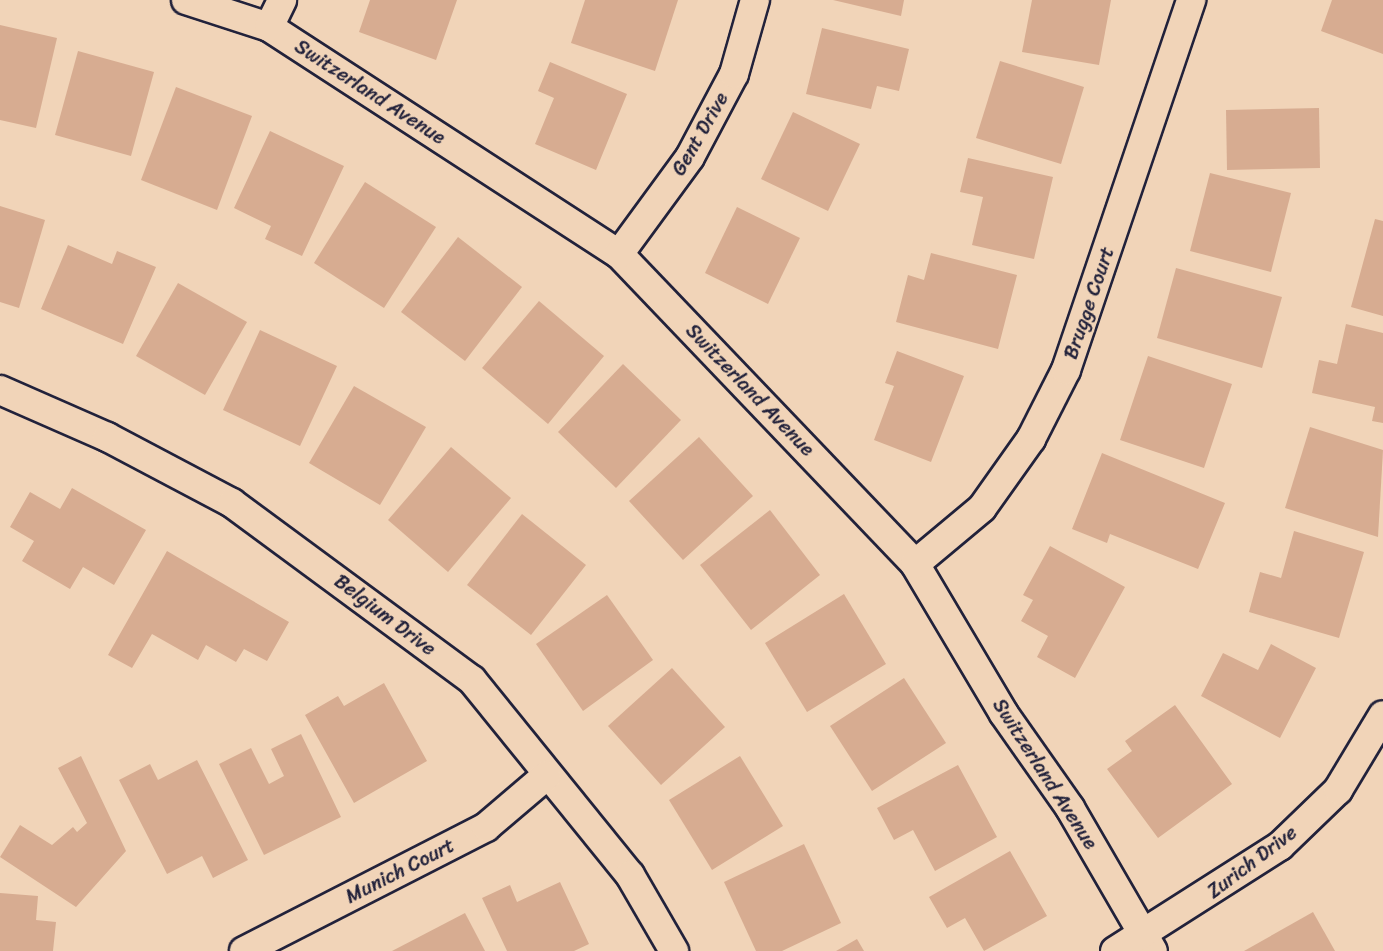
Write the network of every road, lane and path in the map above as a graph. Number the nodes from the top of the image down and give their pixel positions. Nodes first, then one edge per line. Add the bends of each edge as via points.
1 (186, 0) edge
2 (282, 0) edge
3 (755, 0) edge
4 (1191, 0) edge
5 (269, 27) junction
6 (619, 254) junction
7 (0, 390) edge
8 (915, 564) junction
9 (1383, 715) edge
10 (546, 777) junction
11 (1149, 943) edge
12 (244, 951) edge
13 (674, 951) edge
14 (1115, 951) edge

1 - 5 street, Switzerland Avenue
2 - 5 street
3 - 6 street, Gent Drive via 734,74 690,157
4 - 8 street, Brugge Court via 1066,370 1031,439 981,508
5 - 6 street, Switzerland Avenue
6 - 8 street, Switzerland Avenue
7 - 10 street, Belgium Drive via 107,437 232,503 472,680
8 - 11 street, Switzerland Avenue
9 - 11 street, Zurich Drive via 1338,790 1280,846
10 - 12 street, Munich Court via 486,827
10 - 13 street, Belgium Drive via 630,875
11 - 14 street, Zurich Drive

